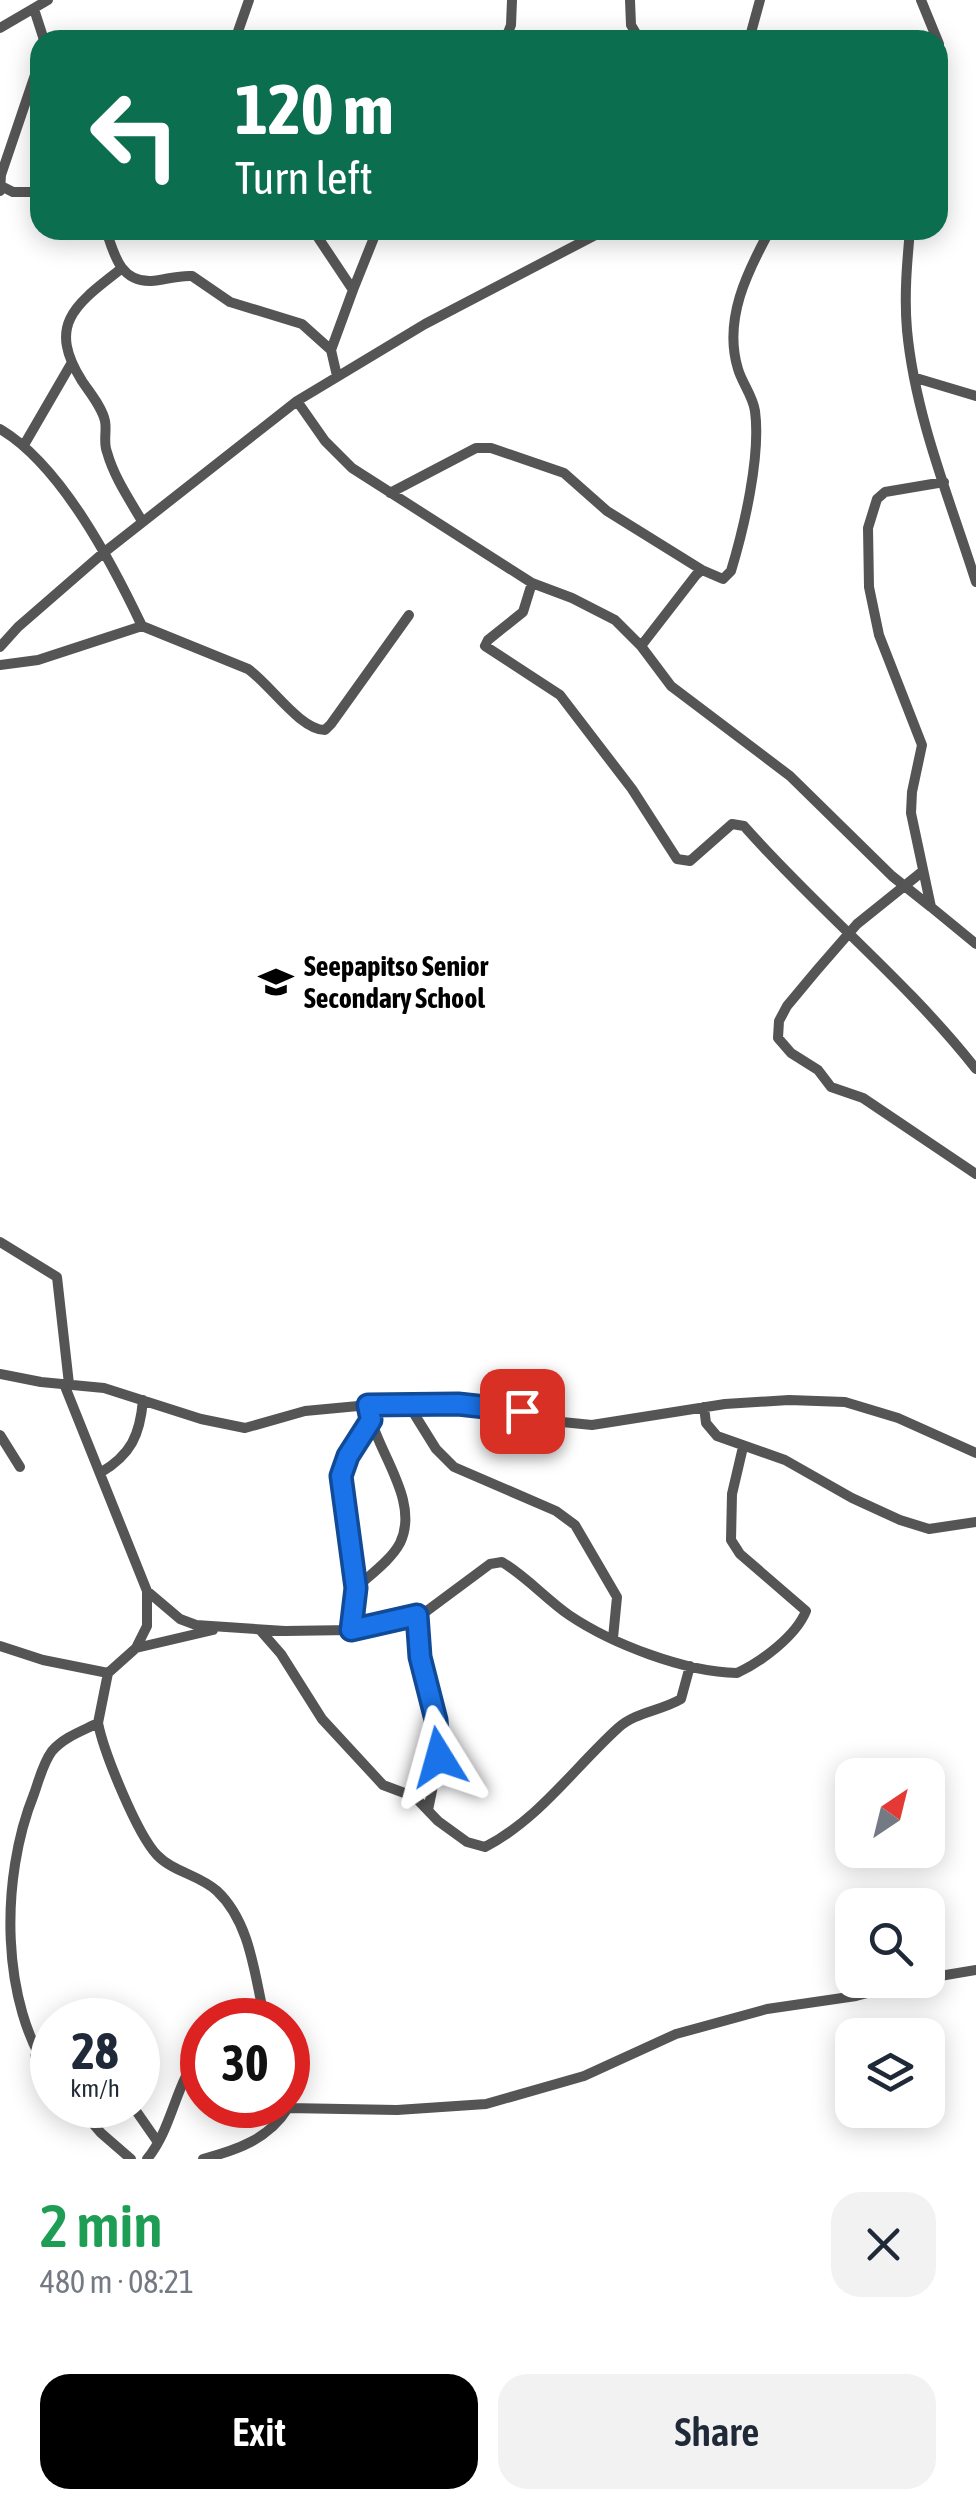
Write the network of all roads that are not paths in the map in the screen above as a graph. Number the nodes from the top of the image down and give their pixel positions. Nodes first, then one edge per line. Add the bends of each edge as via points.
1 (48, 0) edge
2 (249, 0) edge
3 (512, 0) edge
4 (630, 0) edge
5 (760, 0) edge
6 (921, 0) edge
7 (34, 10) junction
8 (0, 28) edge
9 (42, 30) edge
10 (238, 30) edge
11 (509, 30) edge
12 (634, 30) edge
13 (752, 30) edge
14 (933, 30) edge
15 (30, 89) edge
16 (1, 189) edge
17 (30, 192) edge
18 (110, 240) edge
19 (320, 240) edge
20 (373, 240) edge
21 (587, 240) edge
22 (765, 240) edge
23 (909, 240) edge
24 (120, 268) junction
25 (353, 290) junction
26 (330, 350) junction
27 (71, 364) junction
28 (337, 376) junction
29 (916, 378) junction
30 (976, 396) edge
31 (298, 401) junction
32 (0, 430) edge
33 (24, 444) junction
34 (944, 482) junction
35 (390, 492) junction
36 (142, 521) junction
37 (102, 554) junction
38 (702, 570) junction
39 (976, 582) edge
40 (532, 583) junction
41 (409, 614) dead end
42 (142, 626) junction
43 (641, 646) junction
44 (0, 647) edge
45 (0, 666) edge
46 (923, 871) junction
47 (906, 887) junction
48 (931, 907) junction
49 (849, 935) junction
50 (976, 944) edge
51 (976, 1070) edge
52 (976, 1174) edge
53 (0, 1242) edge
54 (0, 1374) edge
55 (66, 1384) junction
56 (143, 1400) junction
57 (408, 1404) junction
58 (368, 1405) junction
59 (704, 1407) junction
60 (371, 1420) junction
61 (0, 1435) edge
62 (743, 1447) junction
63 (976, 1453) edge
64 (20, 1466) dead end
65 (100, 1472) junction
66 (976, 1522) edge
67 (356, 1588) junction
68 (146, 1591) junction
69 (417, 1615) junction
70 (224, 1627) junction
71 (260, 1630) junction
72 (351, 1630) junction
73 (613, 1638) junction
74 (0, 1646) edge
75 (136, 1648) junction
76 (690, 1666) junction
77 (108, 1673) junction
78 (98, 1723) junction
79 (428, 1810) junction
80 (976, 1970) edge
81 (945, 1975) edge
82 (261, 1998) edge
83 (842, 1998) edge
84 (30, 2040) edge
85 (180, 2088) edge
86 (310, 2106) edge
87 (97, 2128) edge
88 (149, 2128) edge
89 (271, 2128) edge
90 (158, 2141) junction
91 (131, 2159) edge
92 (147, 2159) edge
93 (203, 2159) edge

1 - 7 street
2 - 10 street
3 - 11 street
4 - 12 street
5 - 13 street
6 - 14 street
7 - 8 street
7 - 9 street
15 - 16 street
16 - 17 street
18 - 24 street
19 - 25 street
20 - 25 street
21 - 28 street
22 - 38 street via 734,316 732,345 756,416 740,543 725,578
23 - 29 street via 907,334
24 - 26 street via 135,279 192,276 230,302 302,324
24 - 27 street via 69,320 64,340
25 - 26 street
26 - 28 street
27 - 33 street
27 - 36 street via 105,421 105,448
28 - 31 street
29 - 30 street
29 - 34 street
31 - 35 street via 336,454
31 - 36 street
32 - 33 street
33 - 37 street via 68,496
34 - 39 street
34 - 46 street via 880,495 868,528 873,617 922,745 911,814
35 - 38 street via 476,448 491,448 564,474 607,512
35 - 40 street
36 - 37 street
37 - 42 street
37 - 44 street
38 - 43 street
40 - 43 street via 615,620
40 - 49 street via 524,610 487,648 560,694 677,859 690,861 740,824
41 - 42 street via 325,730 310,728 248,668
42 - 45 street
43 - 47 street via 671,686 790,776
46 - 47 street
46 - 48 street
47 - 48 street
47 - 49 street
48 - 50 street
49 - 51 street
49 - 52 street via 786,1006 778,1038 831,1087 863,1098
53 - 55 street via 57,1277
54 - 55 street
55 - 56 street
55 - 65 street
56 - 58 street via 245,1428 305,1411
56 - 65 street via 126,1456
57 - 58 street
57 - 59 street via 522,1411 592,1425
57 - 73 street via 454,1467 575,1525 617,1597
58 - 60 street
59 - 62 street via 709,1429
59 - 63 street via 790,1400 860,1404
60 - 67 street via 341,1476
60 - 67 street via 401,1494 404,1530 389,1557
61 - 64 street
62 - 66 street via 785,1460 918,1527
62 - 76 street via 731,1540 806,1612 751,1667 737,1673
65 - 68 street
67 - 72 street
68 - 70 street via 180,1620
68 - 75 street via 147,1626
69 - 72 street
69 - 73 street via 502,1562 565,1612
69 - 79 street via 439,1740
70 - 71 street
70 - 75 street
71 - 72 street
71 - 79 street via 331,1730 383,1784
73 - 76 street
74 - 77 street
75 - 77 street
76 - 79 street via 681,1699 620,1726 496,1841 485,1847 468,1842
77 - 78 street
78 - 82 street via 130,1810 158,1856 218,1891 235,1916 250,1947
78 - 84 street via 52,1752 18,1835 8,1972
80 - 81 street
83 - 86 street via 767,2009 676,2034 584,2076 486,2104
85 - 90 street
87 - 91 street
88 - 90 street
89 - 93 street
90 - 92 street

